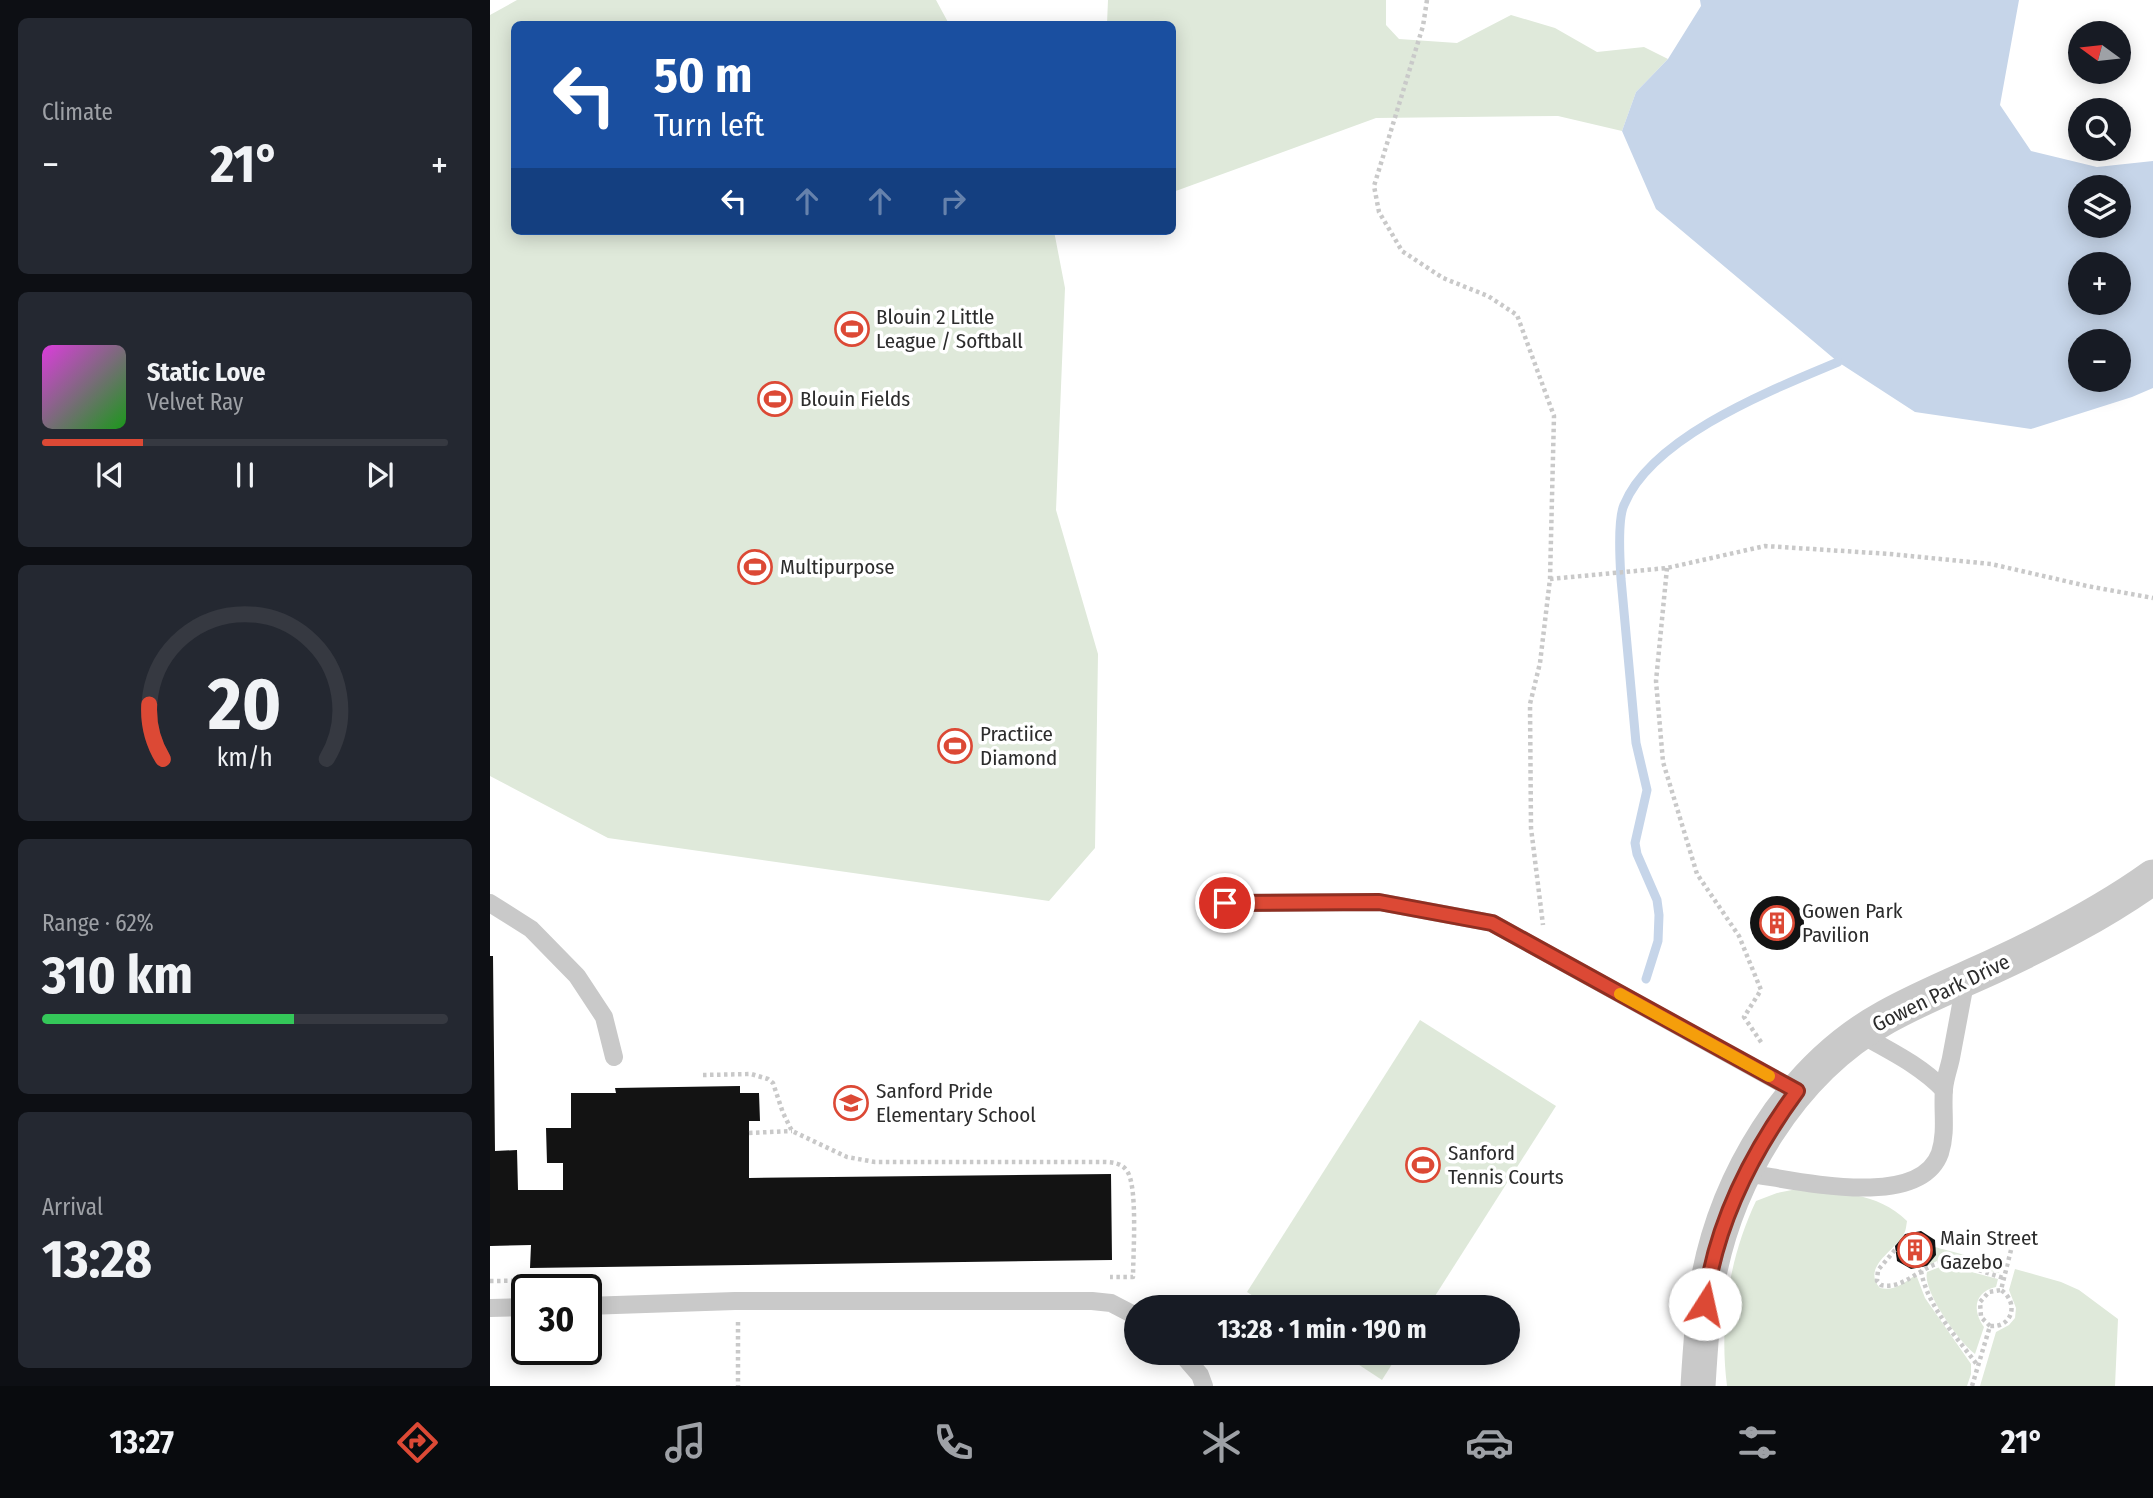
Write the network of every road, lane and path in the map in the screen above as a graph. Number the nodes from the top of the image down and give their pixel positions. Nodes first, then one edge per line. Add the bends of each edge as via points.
1 (1427, 0) edge
2 (1667, 568) junction
3 (1550, 579) junction
4 (2153, 598) edge
5 (2153, 877) edge
6 (490, 903) edge
7 (1225, 903) dead end
8 (1546, 953) junction
9 (1966, 978) junction
10 (1860, 1034) junction
11 (614, 1057) dead end
12 (1761, 1072) junction
13 (703, 1075) dead end
14 (1944, 1090) junction
15 (1797, 1091) junction
16 (792, 1132) junction
17 (749, 1133) dead end
18 (1745, 1173) junction
19 (1895, 1250) dead end
20 (2011, 1251) dead end
21 (1921, 1271) junction
22 (1106, 1277) dead end
23 (2004, 1278) junction
24 (490, 1281) edge
25 (511, 1281) edge
26 (2001, 1290) junction
27 (738, 1302) junction
28 (602, 1306) edge
29 (511, 1307) edge
30 (490, 1308) edge
31 (1124, 1310) edge
32 (1990, 1326) junction
33 (1191, 1365) edge
34 (1978, 1367) junction
35 (738, 1386) edge
36 (1204, 1386) edge
37 (1698, 1386) edge
38 (1972, 1386) edge

1 - 3 path via 1374,186 1379,212 1402,251 1443,278 1488,296 1517,315 1554,416
2 - 3 path
2 - 4 path via 1765,546 1991,564
2 - 12 path via 1656,681 1663,762 1697,874 1738,936 1761,990 1744,1017 1767,1051
3 - 8 path via 1530,704 1531,828
5 - 9 street, Gowen Park Drive via 2092,917
6 - 11 lane via 531,929 577,976 604,1017
7 - 8 lane via 1379,902 1492,923
8 - 12 lane
9 - 10 street, Gowen Park Drive
9 - 14 lane
10 - 14 lane via 1908,1061
10 - 15 street, Gowen Park Drive
12 - 15 lane
13 - 16 path via 751,1074 768,1079
14 - 18 lane via 1939,1154 1916,1179 1871,1189
15 - 18 street, Gowen Park Drive
16 - 17 path
16 - 22 path via 847,1157 875,1162 1118,1164 1128,1172 1133,1188 1133,1277
18 - 37 street, Gowen Park Drive via 1707,1285
19 - 21 path via 1878,1270 1879,1283 1896,1285
20 - 23 path
21 - 23 path via 1947,1262
21 - 34 path via 1936,1310
23 - 26 path
24 - 25 path
26 - 32 path via 1989,1292 1980,1302 1981,1317
26 - 32 path via 2012,1303 2012,1314 2001,1325
27 - 28 lane
27 - 31 lane via 1092,1301
27 - 35 path
29 - 30 lane
32 - 34 path
33 - 36 lane
34 - 38 path

